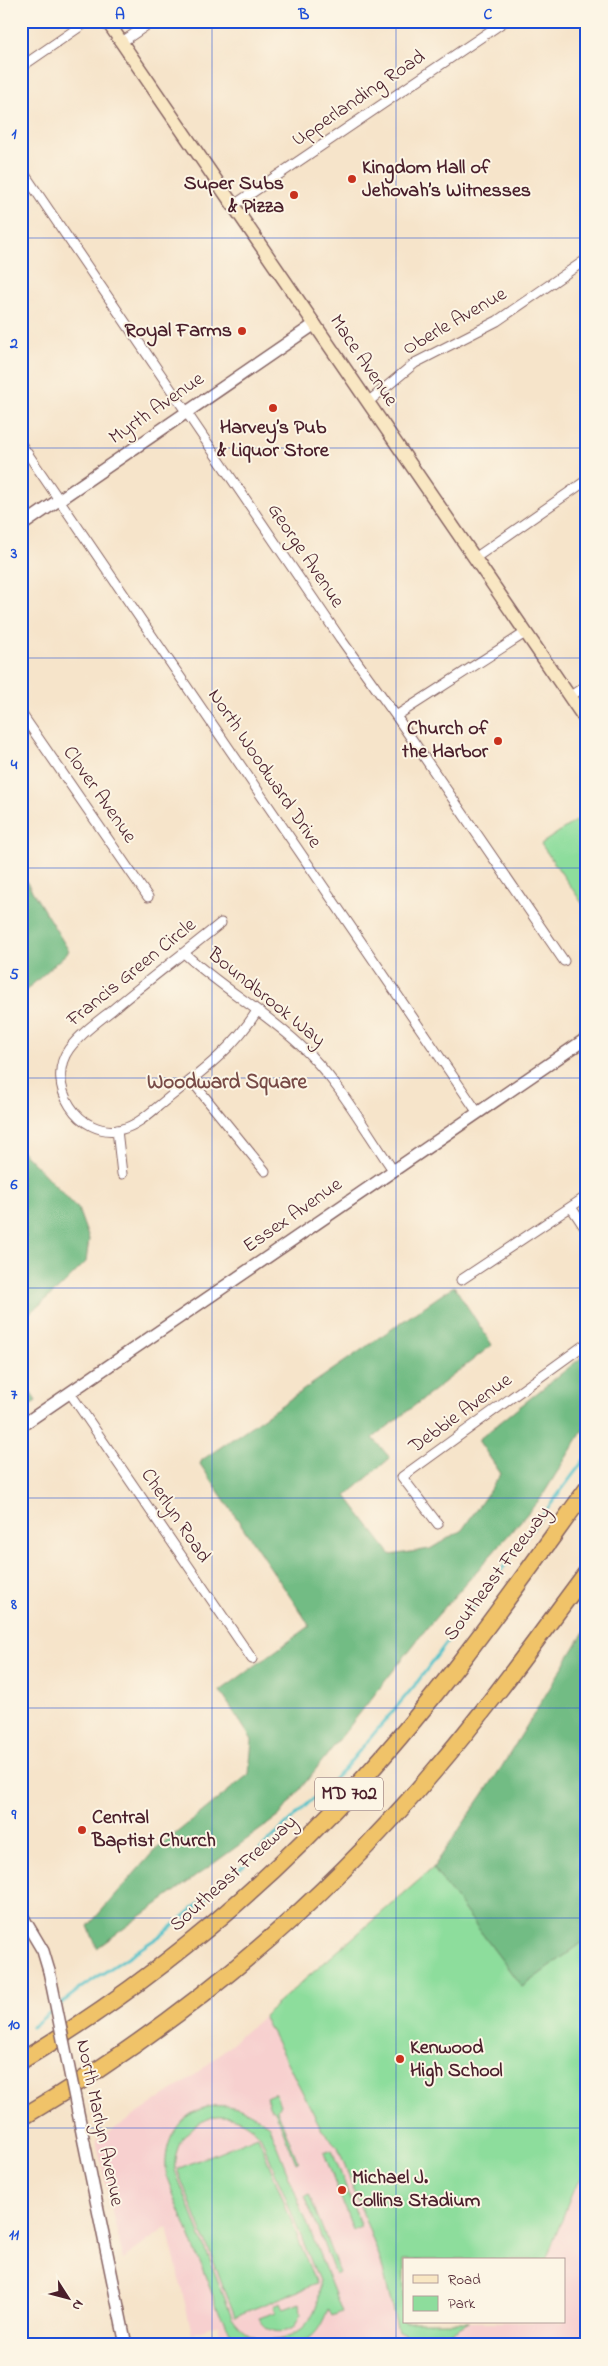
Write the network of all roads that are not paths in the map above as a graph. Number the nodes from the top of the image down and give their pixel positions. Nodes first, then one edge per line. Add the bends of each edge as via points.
1 (88, 21) edge
2 (107, 21) edge
3 (153, 21) edge
4 (505, 21) edge
5 (122, 42) junction
6 (21, 67) edge
7 (21, 169) edge
8 (234, 205) junction
9 (587, 259) edge
10 (315, 324) junction
11 (368, 402) junction
12 (186, 411) junction
13 (21, 444) edge
14 (587, 480) edge
15 (59, 500) junction
16 (21, 526) edge
17 (475, 558) junction
18 (525, 633) junction
19 (587, 685) edge
20 (569, 697) junction
21 (21, 713) edge
22 (396, 716) junction
23 (587, 722) edge
24 (148, 896) dead end
25 (221, 923) dead end
26 (184, 953) junction
27 (564, 960) dead end
28 (256, 1011) junction
29 (587, 1038) edge
30 (191, 1080) junction
31 (478, 1113) junction
32 (117, 1130) junction
33 (393, 1170) junction
34 (265, 1171) dead end
35 (122, 1174) dead end
36 (587, 1196) edge
37 (571, 1207) junction
38 (587, 1231) edge
39 (461, 1280) dead end
40 (587, 1343) edge
41 (70, 1393) junction
42 (21, 1426) edge
43 (587, 1489) edge
44 (438, 1524) dead end
45 (587, 1572) edge
46 (252, 1659) dead end
47 (21, 1914) edge
48 (21, 2060) edge
49 (21, 2120) edge
50 (126, 2345) edge

1 - 6 street
2 - 5 main road, Mace Avenue
3 - 5 street
4 - 8 street, Upperlanding Road
5 - 8 main road, Mace Avenue
7 - 12 street, George Avenue
8 - 10 main road, Mace Avenue
9 - 11 street, Oberle Avenue via 497,321 414,363
10 - 11 main road, Mace Avenue
10 - 12 street, Myrth Avenue
11 - 17 main road, Mace Avenue
12 - 15 street, Myrth Avenue
12 - 22 street, George Avenue
13 - 15 street, North Woodward Drive
14 - 17 street
15 - 16 street, Myrth Avenue
15 - 31 street, North Woodward Drive
17 - 18 main road, Mace Avenue
18 - 20 main road, Mace Avenue
18 - 22 street
19 - 20 street
20 - 23 main road, Mace Avenue
21 - 24 street, Clover Avenue
22 - 27 street, George Avenue
25 - 26 street, Francis Green Circle
26 - 28 street, Boundbrook Way
26 - 32 street, Francis Green Circle via 84,1033 68,1050 61,1066 70,1108 93,1126
28 - 30 street via 229,1048
28 - 33 street, Boundbrook Way via 288,1033 319,1064
29 - 31 street, Essex Avenue
30 - 32 street via 135,1122
30 - 34 street
31 - 33 street, Essex Avenue
32 - 35 street
33 - 41 street, Essex Avenue
36 - 37 street
37 - 38 street
37 - 39 street
40 - 44 street, Debbie Avenue via 402,1477
41 - 42 street, Essex Avenue
41 - 46 street, Cherlyn Road
43 - 48 highway, Southeast Freeway / MD 702 via 438,1689 325,1819 202,1934 109,2005
45 - 49 highway, MD 702 via 434,1772 362,1852 290,1922 140,2043
47 - 50 street, North Marlyn Avenue, bridge via 49,1970

